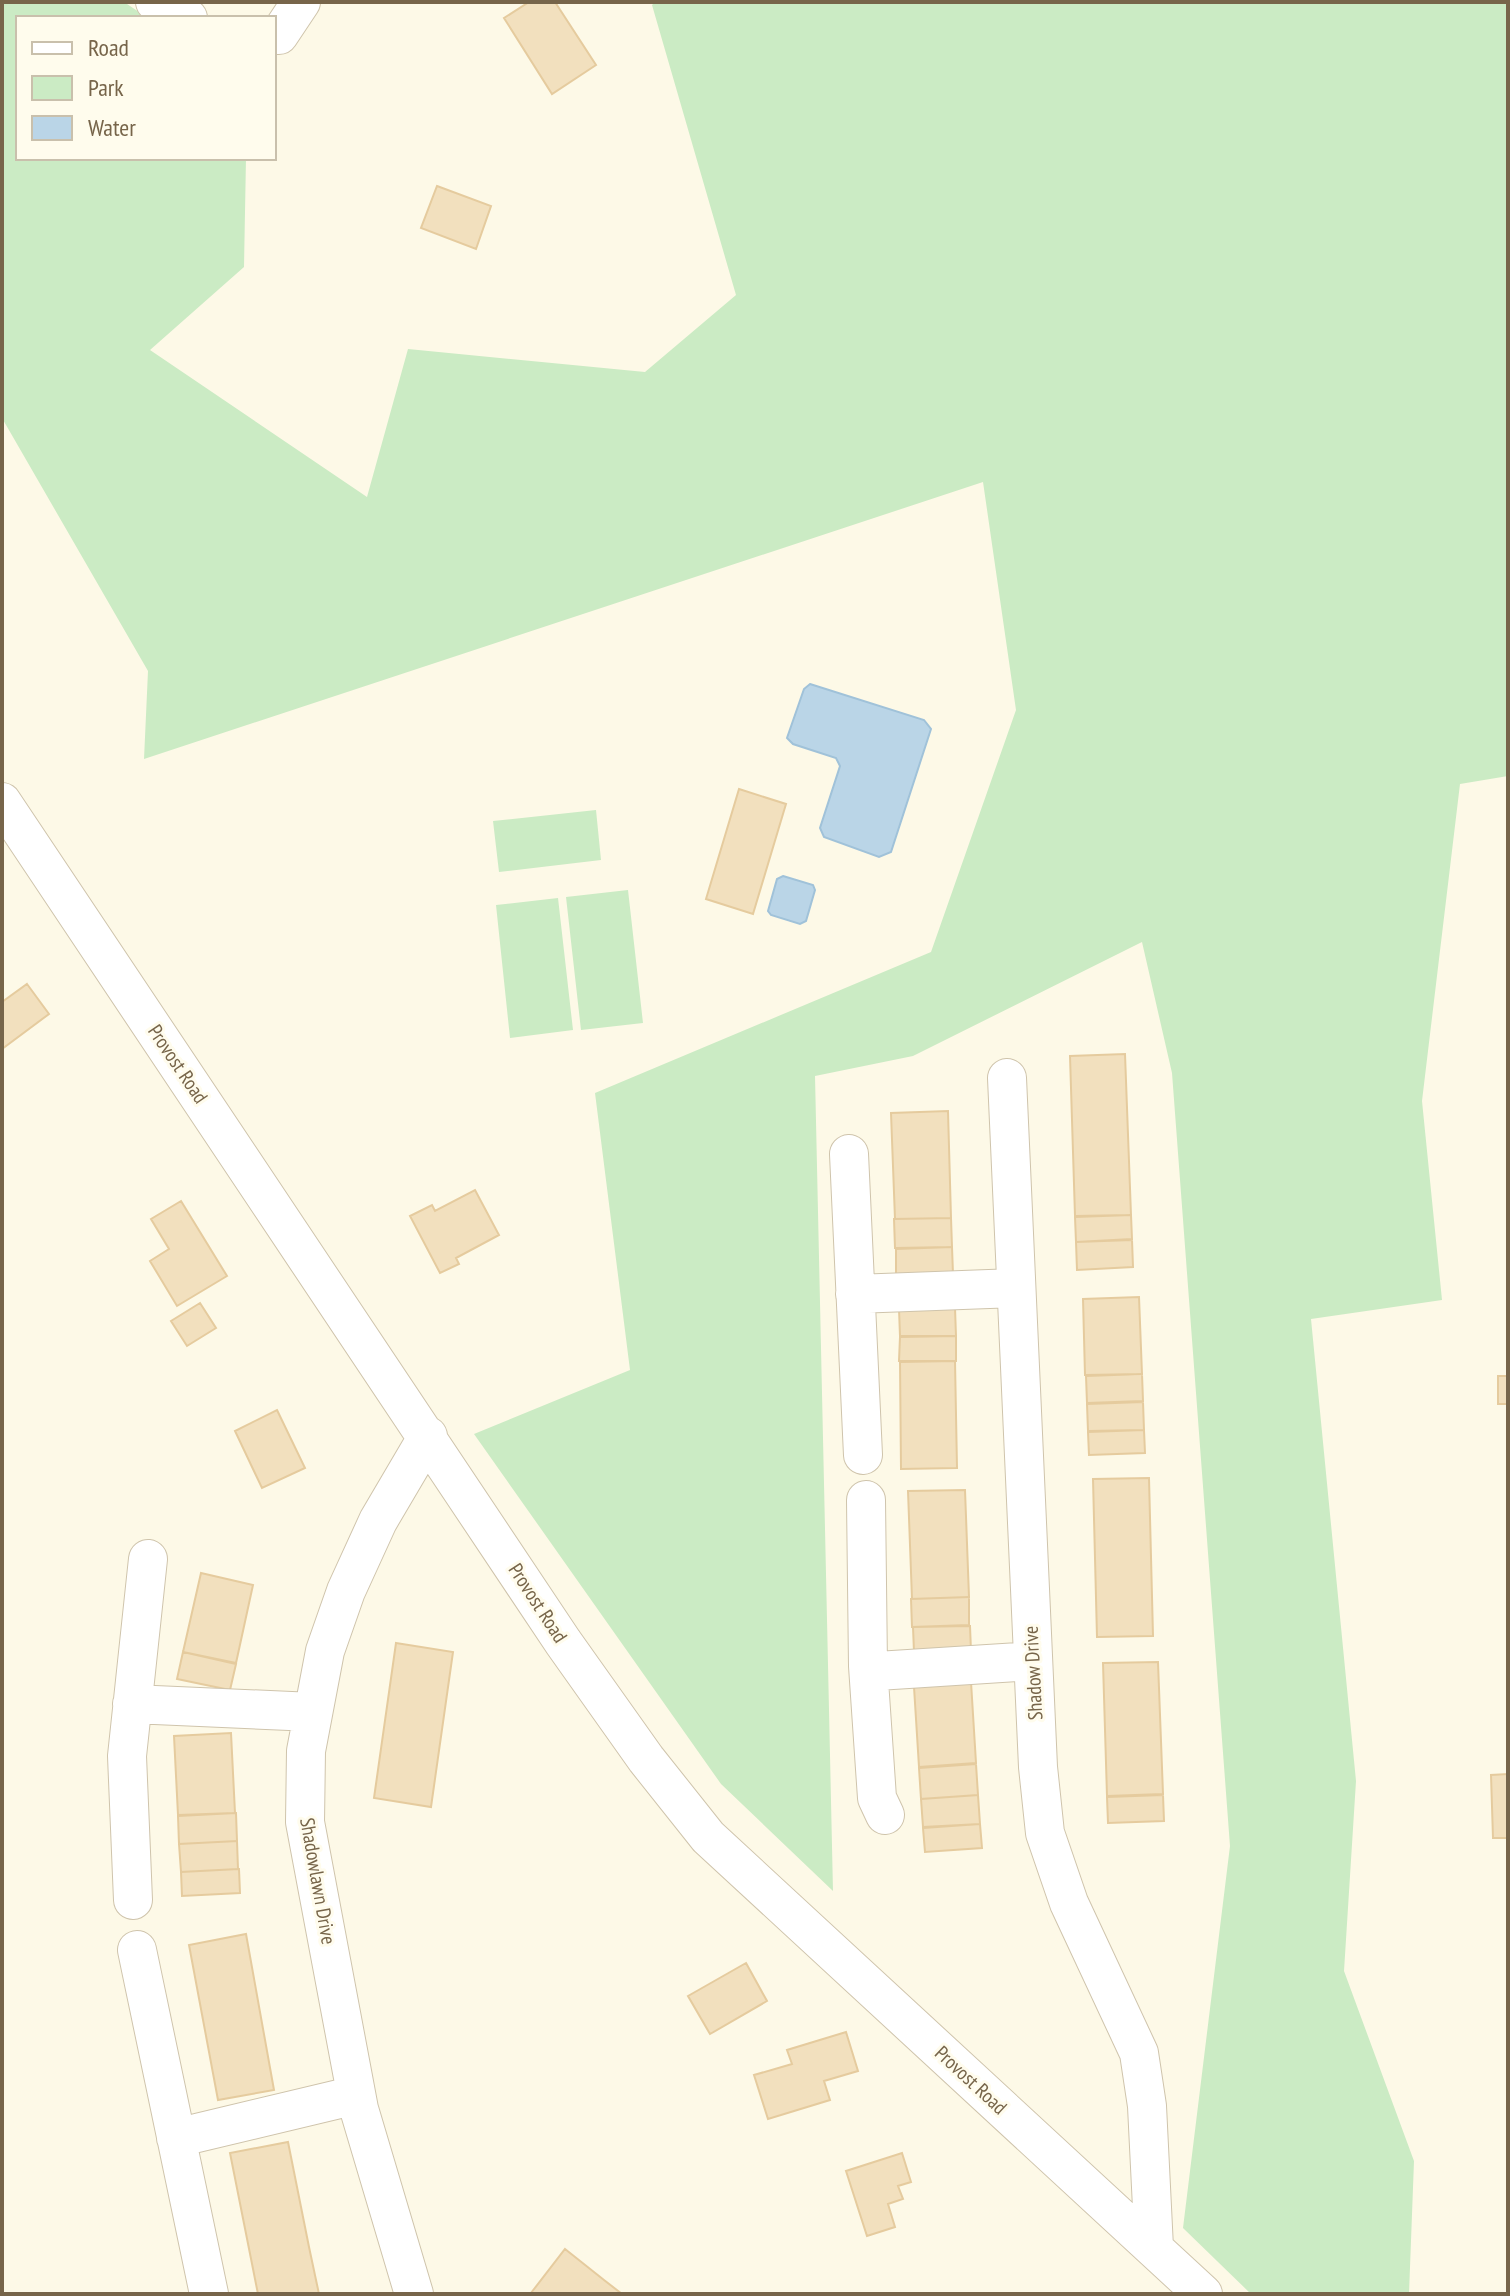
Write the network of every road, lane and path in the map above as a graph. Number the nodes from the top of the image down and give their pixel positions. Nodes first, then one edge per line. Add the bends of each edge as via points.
1 (155, 2) edge
2 (301, 2) edge
3 (184, 16) edge
4 (276, 35) edge
5 (2, 802) edge
6 (1007, 1078) dead end
7 (849, 1154) dead end
8 (1016, 1288) junction
9 (855, 1294) junction
10 (428, 1436) junction
11 (863, 1455) dead end
12 (866, 1500) dead end
13 (148, 1559) dead end
14 (1033, 1661) junction
15 (868, 1666) junction
16 (132, 1704) junction
17 (313, 1712) junction
18 (885, 1815) dead end
19 (133, 1900) dead end
20 (137, 1950) dead end
21 (356, 2095) junction
22 (176, 2138) junction
23 (1154, 2248) junction
24 (209, 2294) edge
25 (414, 2294) edge
26 (1203, 2294) edge

1 - 3 street
2 - 4 street
5 - 10 street, Provost Road
6 - 8 street, Shadow Drive
7 - 9 street
8 - 9 street
8 - 14 street, Shadow Drive
9 - 11 street
10 - 17 street, Shadowlawn Drive via 378,1521 346,1591 325,1651
10 - 23 street, Provost Road via 563,1642 708,1837
12 - 15 street
13 - 16 street
14 - 15 street via 877,1671
14 - 23 street, Shadow Drive via 1045,1833 1069,1903 1139,2053
15 - 18 street via 877,1798
16 - 17 street
16 - 19 street via 127,1756
17 - 21 street, Shadowlawn Drive via 306,1751 305,1822
20 - 22 street
21 - 22 street
21 - 25 street, Shadowlawn Drive
22 - 24 street
23 - 26 street, Provost Road

